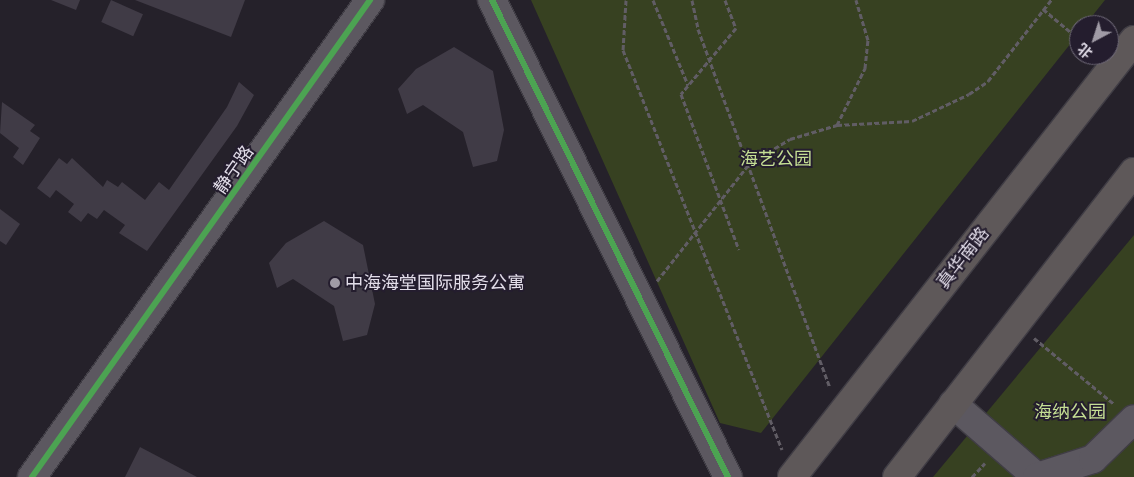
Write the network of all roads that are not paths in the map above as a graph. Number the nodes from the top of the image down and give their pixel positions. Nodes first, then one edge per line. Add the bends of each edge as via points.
1 (370, 0) edge
2 (492, 0) edge
3 (1134, 40) edge
4 (1134, 172) edge
5 (953, 404) junction
6 (1133, 419) edge
7 (32, 477) edge
8 (728, 477) edge
9 (792, 477) edge
10 (897, 477) edge
11 (1037, 477) edge

1 - 7 street, 静宁路
2 - 8 street
3 - 9 main road, 真华南路
4 - 5 main road
5 - 10 main road
5 - 11 street
6 - 11 street via 1093,459

